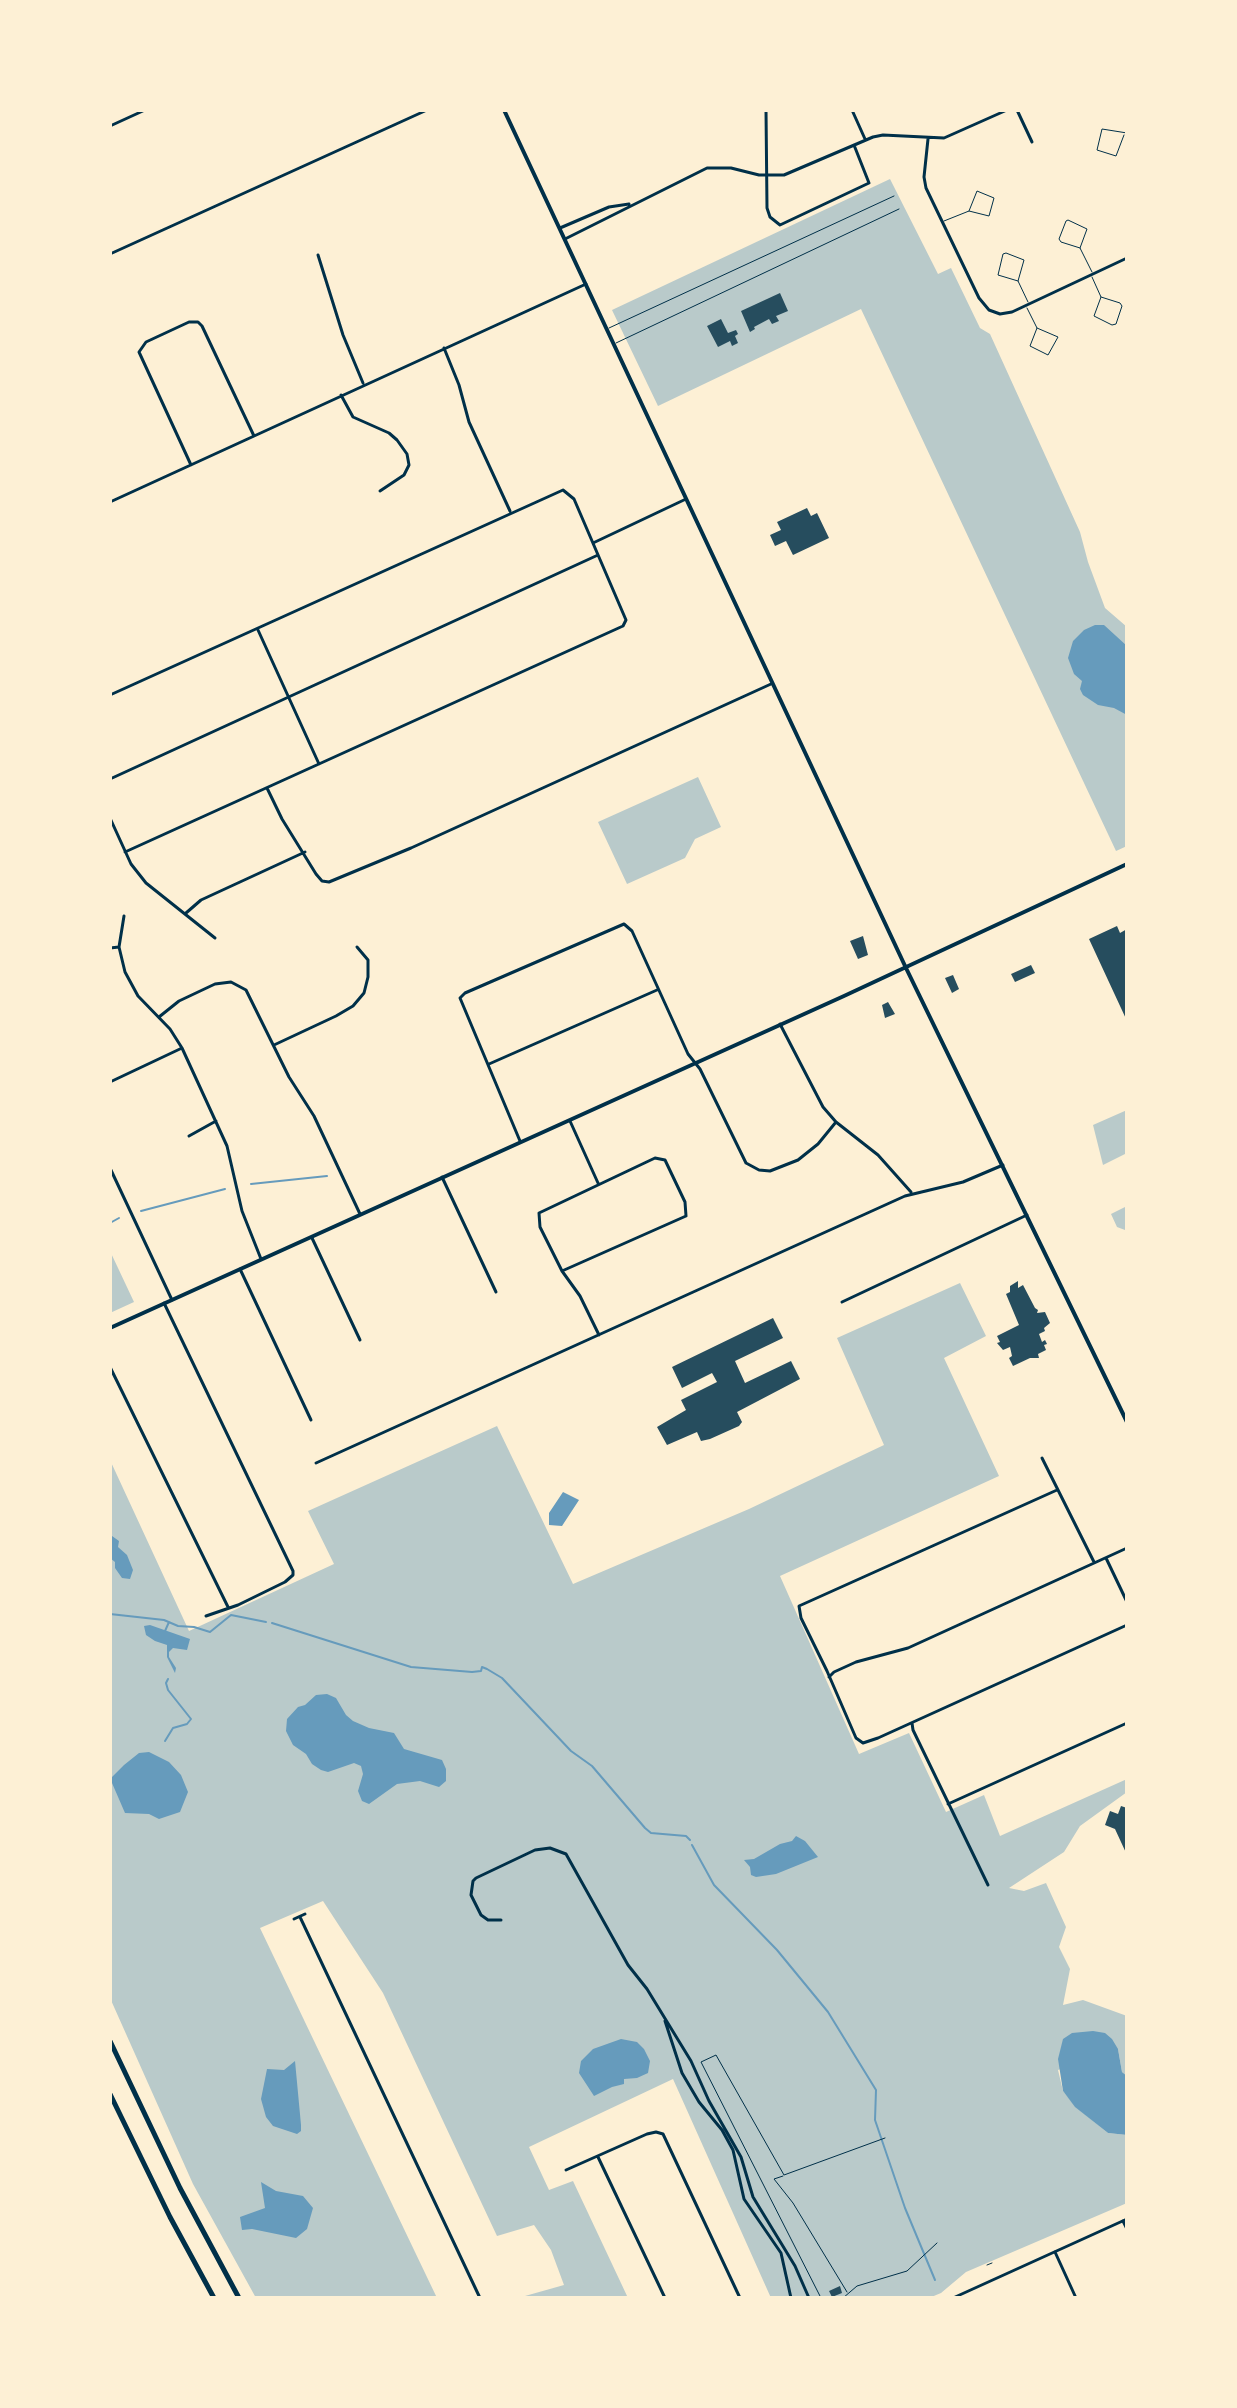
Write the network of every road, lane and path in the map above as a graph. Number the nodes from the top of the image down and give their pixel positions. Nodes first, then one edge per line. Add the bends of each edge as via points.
1 (145, 110) edge
2 (427, 110) edge
3 (504, 110) edge
4 (653, 110) edge
5 (676, 110) edge
6 (766, 110) edge
7 (852, 110) edge
8 (1007, 110) edge
9 (1017, 110) edge
10 (110, 126) edge
11 (1126, 134) edge
12 (928, 139) junction
13 (866, 140) junction
14 (1032, 142) dead end
15 (854, 145) junction
16 (766, 176) junction
17 (894, 196) dead end
18 (629, 204) junction
19 (1127, 207) edge
20 (899, 209) dead end
21 (969, 211) junction
22 (1127, 213) edge
23 (942, 222) junction
24 (560, 228) junction
25 (565, 239) junction
26 (1080, 248) junction
27 (110, 254) edge
28 (318, 255) dead end
29 (1127, 258) edge
30 (1092, 275) junction
31 (1018, 281) junction
32 (586, 284) junction
33 (1101, 297) junction
34 (1028, 305) junction
35 (1037, 328) junction
36 (607, 329) junction
37 (615, 343) junction
38 (444, 348) junction
39 (364, 385) junction
40 (341, 395) junction
41 (254, 436) junction
42 (191, 465) junction
43 (380, 491) dead end
44 (686, 499) junction
45 (110, 502) edge
46 (511, 512) junction
47 (593, 543) junction
48 (598, 555) junction
49 (258, 630) junction
50 (772, 684) junction
51 (110, 695) edge
52 (288, 698) junction
53 (319, 764) junction
54 (110, 779) edge
55 (267, 788) junction
56 (110, 818) edge
57 (125, 852) junction
58 (305, 852) junction
59 (1127, 864) edge
60 (186, 913) junction
61 (124, 916) dead end
62 (215, 938) dead end
63 (119, 947) junction
64 (357, 947) dead end
65 (110, 948) edge
66 (906, 968) junction
67 (657, 990) junction
68 (159, 1017) junction
69 (780, 1024) junction
70 (274, 1045) junction
71 (182, 1048) junction
72 (693, 1063) junction
73 (487, 1065) junction
74 (110, 1082) edge
75 (569, 1119) junction
76 (216, 1121) junction
77 (836, 1122) junction
78 (189, 1136) dead end
79 (520, 1141) junction
80 (1003, 1165) junction
81 (110, 1168) edge
82 (442, 1177) junction
83 (598, 1183) junction
84 (912, 1193) junction
85 (360, 1214) junction
86 (1027, 1215) junction
87 (311, 1236) junction
88 (261, 1259) junction
89 (240, 1269) junction
90 (562, 1271) junction
91 (496, 1292) dead end
92 (172, 1300) junction
93 (842, 1302) dead end
94 (164, 1303) junction
95 (110, 1328) edge
96 (599, 1335) junction
97 (360, 1340) dead end
98 (110, 1367) edge
99 (311, 1420) dead end
100 (1127, 1422) edge
101 (1042, 1458) dead end
102 (316, 1463) dead end
103 (1057, 1490) junction
104 (1127, 1548) edge
105 (1106, 1558) junction
106 (1094, 1564) junction
107 (1127, 1602) edge
108 (228, 1607) junction
109 (206, 1616) dead end
110 (1127, 1625) edge
111 (829, 1677) junction
112 (912, 1723) junction
113 (1127, 1723) edge
114 (948, 1804) junction
115 (988, 1885) dead end
116 (305, 1914) dead end
117 (300, 1917) junction
118 (294, 1919) dead end
119 (501, 1920) dead end
120 (665, 2021) junction
121 (110, 2041) edge
122 (682, 2045) junction
123 (673, 2050) junction
124 (110, 2094) edge
125 (724, 2129) junction
126 (885, 2138) dead end
127 (598, 2156) junction
128 (566, 2170) dead end
129 (784, 2175) junction
130 (1125, 2220) edge
131 (1127, 2229) edge
132 (937, 2243) dead end
133 (778, 2244) junction
134 (1055, 2252) junction
135 (992, 2263) dead end
136 (987, 2265) dead end
137 (847, 2292) junction
138 (214, 2298) edge
139 (239, 2298) edge
140 (480, 2298) edge
141 (665, 2298) edge
142 (740, 2298) edge
143 (791, 2298) edge
144 (809, 2298) edge
145 (821, 2298) edge
146 (843, 2298) edge
147 (953, 2298) edge
148 (1076, 2298) edge

1 - 10 street
2 - 27 street
3 - 24 main road
4 - 5 street
6 - 16 street
7 - 13 street
8 - 12 street via 950,137
9 - 14 street
11 - 11 lane via 1102,129 1097,150 1116,156
12 - 13 street via 883,135
12 - 23 street via 925,183
13 - 15 street
15 - 16 street via 784,175
15 - 16 street via 869,183 785,224 770,217
16 - 18 street via 707,168
17 - 36 lane
18 - 24 street
18 - 25 street
19 - 22 lane
20 - 37 lane
21 - 21 lane via 989,216 994,198 977,191
21 - 23 lane
23 - 34 street via 986,308 1008,313
24 - 25 main road
25 - 32 main road
26 - 26 lane via 1087,229 1068,220 1059,239
26 - 30 lane
28 - 39 street
29 - 30 street
30 - 33 lane
30 - 34 street
31 - 31 lane via 1024,260 1003,254 998,275
31 - 34 lane
32 - 36 main road
32 - 38 street
33 - 33 lane via 1094,316 1116,324 1122,306
34 - 35 lane
35 - 35 lane via 1030,346 1048,355 1058,337
36 - 37 main road
37 - 44 main road
38 - 39 street
38 - 46 street via 469,422
39 - 40 street
40 - 41 street
40 - 43 street via 353,417 393,436 407,454 404,475
41 - 42 street
41 - 42 street via 198,322 189,322 139,350
42 - 45 street
44 - 47 street
44 - 50 main road
46 - 47 street via 565,490
46 - 49 street
47 - 48 street
48 - 52 street
48 - 53 street via 625,623
49 - 51 street
49 - 52 street
50 - 58 street via 411,848 324,882
50 - 66 main road
52 - 53 street
52 - 54 street
53 - 55 street
55 - 57 street
55 - 58 street
56 - 57 street
57 - 60 street via 146,883
58 - 60 street via 201,900
59 - 66 main road
60 - 62 street
61 - 63 street
63 - 65 street
63 - 68 street via 131,986
64 - 70 street via 368,960 368,977 353,1006
66 - 69 main road
66 - 80 main road
67 - 72 street
67 - 73 street
67 - 73 street via 632,931 621,925 465,993 460,998
68 - 70 street via 179,1001 225,981 241,986
68 - 71 street
69 - 72 main road
69 - 77 street via 814,1093
70 - 85 street
71 - 74 street
71 - 76 street
72 - 75 main road
72 - 77 street via 740,1155 754,1168 770,1171 798,1160
73 - 79 street
75 - 79 main road
75 - 83 street
76 - 78 street
76 - 88 street
77 - 84 street via 878,1155
79 - 82 main road
80 - 84 street via 963,1182
80 - 86 main road
81 - 92 street
82 - 85 main road
82 - 91 street
83 - 90 street via 539,1213 540,1227
83 - 90 street via 663,1158 687,1214
84 - 96 street
85 - 87 main road
86 - 93 street
86 - 100 main road
87 - 88 main road
87 - 97 street
88 - 89 main road
89 - 92 main road
89 - 99 street
90 - 96 street
92 - 94 main road
94 - 95 main road
94 - 108 street via 293,1571 285,1582
96 - 102 street
98 - 108 street
101 - 103 street
103 - 106 street
103 - 111 street via 799,1608
104 - 105 street
105 - 106 street
105 - 107 street
106 - 111 street via 908,1648 862,1660
108 - 109 street
110 - 112 street
111 - 112 street via 859,1742
112 - 114 street
113 - 114 street
114 - 115 street
116 - 117 street
117 - 118 street
117 - 140 street
119 - 120 street via 481,1915 471,1895 473,1881 535,1850 564,1852
120 - 122 street
120 - 123 street
121 - 139 highway
122 - 123 street
122 - 125 street
123 - 125 street via 690,2089
124 - 138 highway
125 - 133 street
125 - 133 street via 749,2211
126 - 129 path
127 - 128 street
127 - 141 street
127 - 142 street via 647,2134 659,2132 666,2138
129 - 137 path via 774,2179
129 - 145 path via 716,2055 701,2062
130 - 131 street
130 - 134 street
132 - 137 path via 907,2271
133 - 143 street
133 - 144 street
134 - 147 street
134 - 148 street
135 - 136 path
137 - 146 path

